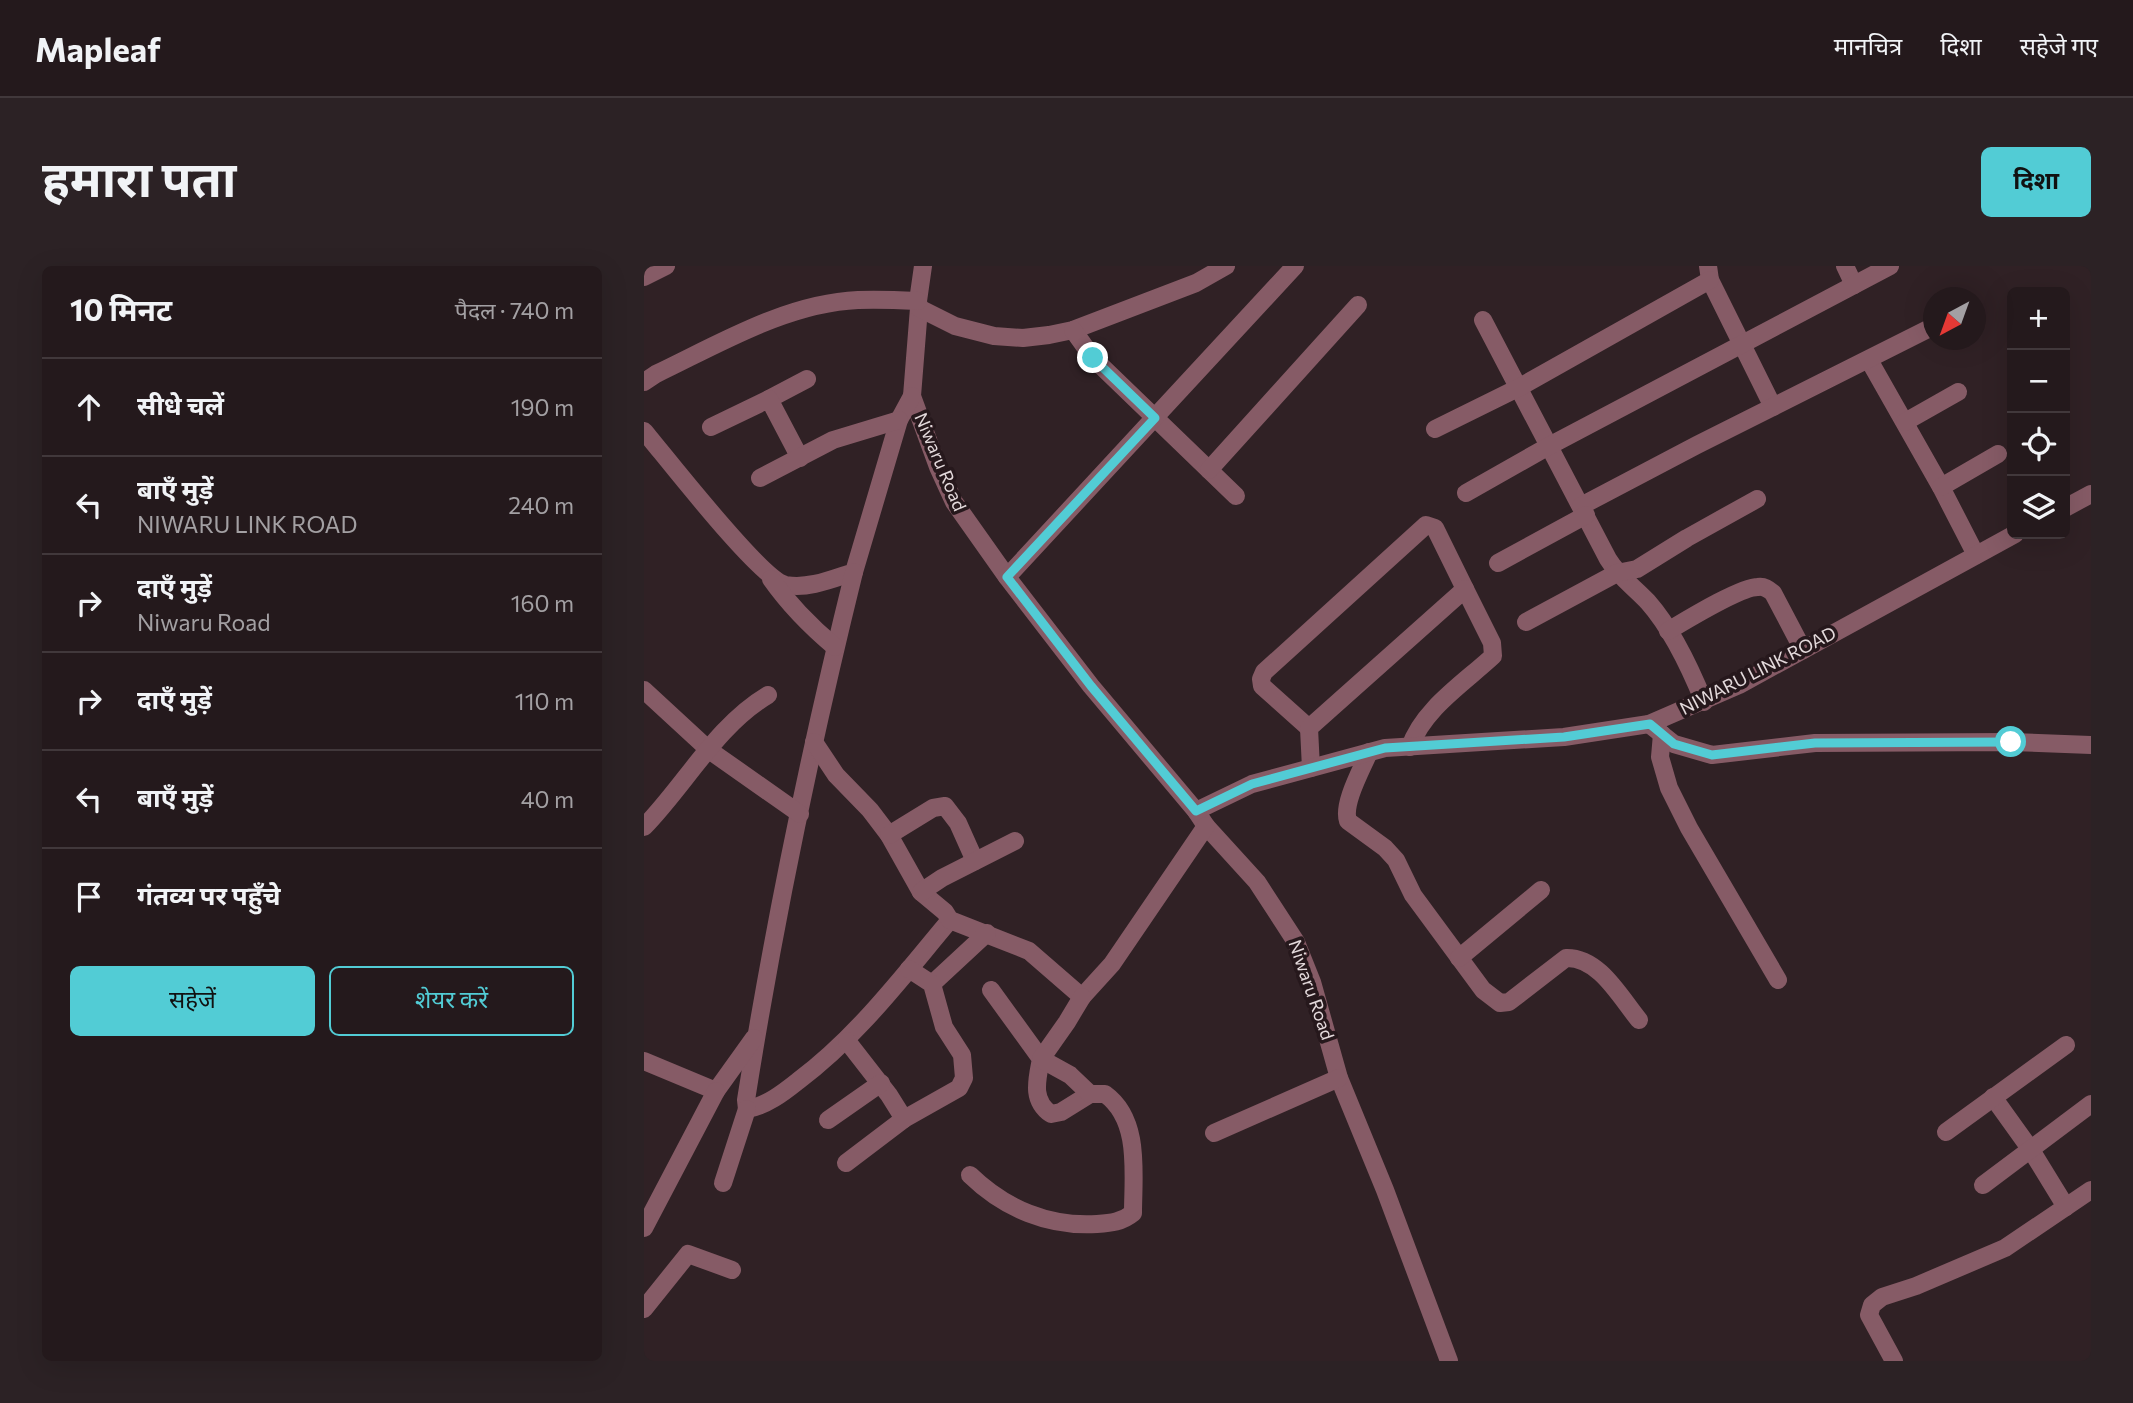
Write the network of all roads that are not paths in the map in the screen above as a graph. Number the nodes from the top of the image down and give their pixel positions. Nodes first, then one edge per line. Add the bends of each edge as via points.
1 (666, 266) edge
2 (923, 266) edge
3 (1225, 266) edge
4 (1845, 266) edge
5 (1890, 266) edge
6 (1290, 268) edge
7 (1709, 273) edge
8 (644, 277) edge
9 (1854, 285) junction
10 (918, 304) junction
11 (1358, 305) dead end
12 (1483, 320) dead end
13 (1073, 330) junction
14 (1923, 332) edge
15 (1742, 344) junction
16 (1869, 360) junction
17 (807, 379) dead end
18 (644, 382) edge
19 (1518, 387) junction
20 (911, 391) junction
21 (1958, 392) dead end
22 (769, 399) junction
23 (1773, 407) junction
24 (1155, 418) junction
25 (899, 420) junction
26 (1905, 422) junction
27 (711, 427) dead end
28 (1435, 429) dead end
29 (644, 431) edge
30 (1549, 446) junction
31 (1998, 454) dead end
32 (800, 458) junction
33 (1209, 470) junction
34 (760, 478) dead end
35 (1941, 487) junction
36 (1465, 493) dead end
37 (2091, 494) edge
38 (1236, 496) dead end
39 (1757, 499) dead end
40 (2070, 505) edge
41 (1583, 511) junction
42 (2007, 538) edge
43 (1976, 555) junction
44 (1497, 563) dead end
45 (854, 572) junction
46 (1617, 573) junction
47 (1007, 577) junction
48 (771, 578) junction
49 (1465, 589) junction
50 (1526, 622) dead end
51 (1668, 631) junction
52 (835, 648) junction
53 (1803, 650) junction
54 (768, 695) dead end
55 (647, 698) edge
56 (1704, 702) junction
57 (1308, 728) junction
58 (1656, 729) junction
59 (814, 742) junction
60 (2091, 745) edge
61 (1410, 747) junction
62 (709, 750) junction
63 (1369, 752) junction
64 (1311, 768) junction
65 (1196, 811) junction
66 (800, 814) junction
67 (1206, 826) junction
68 (644, 827) edge
69 (889, 835) junction
70 (1016, 841) dead end
71 (975, 861) junction
72 (1541, 890) dead end
73 (921, 892) junction
74 (950, 920) junction
75 (987, 933) junction
76 (1459, 958) junction
77 (909, 969) junction
78 (1778, 980) dead end
79 (932, 984) junction
80 (991, 990) dead end
81 (1082, 997) junction
82 (1639, 1020) dead end
83 (756, 1035) junction
84 (847, 1041) junction
85 (2066, 1045) dead end
86 (1041, 1059) junction
87 (644, 1061) edge
88 (1339, 1078) junction
89 (881, 1083) junction
90 (716, 1091) junction
91 (1090, 1094) junction
92 (1993, 1097) junction
93 (2091, 1104) edge
94 (747, 1109) junction
95 (904, 1119) junction
96 (828, 1120) dead end
97 (1946, 1132) dead end
98 (1214, 1133) dead end
99 (2031, 1150) junction
100 (846, 1163) dead end
101 (970, 1175) dead end
102 (723, 1183) dead end
103 (1983, 1185) dead end
104 (2091, 1190) edge
105 (2066, 1207) junction
106 (644, 1228) edge
107 (732, 1270) dead end
108 (644, 1309) edge
109 (1449, 1361) edge
110 (1894, 1361) edge

1 - 8 street
2 - 10 street
3 - 13 street via 1196,283
4 - 9 street
5 - 9 street
6 - 24 street
7 - 15 street
7 - 19 street
9 - 15 street
10 - 13 street via 955,326 994,336 1023,338
10 - 18 street via 857,300 812,307 738,335
10 - 20 street
11 - 33 street
12 - 19 street
13 - 24 street via 1093,358
14 - 16 street
15 - 23 street
15 - 30 street
16 - 23 street
16 - 26 street
17 - 22 street
19 - 28 street
19 - 30 street
20 - 25 street
20 - 47 street, Niwaru Road via 954,502
21 - 26 street
22 - 27 street
22 - 32 street
23 - 41 street
24 - 33 street
24 - 47 street
25 - 32 street via 833,440
25 - 45 street
26 - 35 street
29 - 48 street
30 - 36 street
30 - 41 street
31 - 35 street
32 - 34 street
33 - 38 street
35 - 43 street
37 - 40 street
39 - 46 street via 1637,569
41 - 44 street
41 - 46 street
42 - 43 street, NIWARU LINK ROAD
43 - 53 street, NIWARU LINK ROAD
45 - 48 street via 801,586 783,585
45 - 52 street
46 - 50 street
46 - 51 street via 1647,601
47 - 65 street, Niwaru Road
48 - 52 street via 805,622
49 - 57 street
49 - 57 street via 1435,528 1426,525 1264,672 1262,686
49 - 61 street via 1492,643 1493,656 1425,718
51 - 53 street via 1715,604 1766,587
51 - 56 street
52 - 59 street
53 - 56 street, NIWARU LINK ROAD
54 - 62 street via 751,705
55 - 62 street
56 - 58 street, NIWARU LINK ROAD
57 - 64 street
58 - 60 street via 1674,744 1712,755 1815,743
58 - 61 street, NIWARU LINK ROAD
58 - 78 street via 1674,798
59 - 66 street
59 - 69 street via 836,775
61 - 63 street, NIWARU LINK ROAD
62 - 66 street
62 - 68 street
63 - 64 street, NIWARU LINK ROAD
63 - 76 street via 1348,804 1348,821 1396,860 1413,895
64 - 65 street, NIWARU LINK ROAD via 1252,784
65 - 67 street, Niwaru Road
66 - 83 street
67 - 81 street via 1112,964
67 - 88 street, Niwaru Road via 1257,882 1296,942
69 - 71 street via 933,808 945,806
69 - 73 street
70 - 71 street
71 - 73 street
72 - 76 street
73 - 74 street
74 - 75 street
74 - 77 street
75 - 79 street
75 - 81 street via 1029,950
76 - 82 street via 1483,990 1500,1003 1509,1002 1566,958 1585,960
77 - 79 street
77 - 84 street
79 - 95 street via 944,1027 962,1055 964,1078 959,1088
80 - 86 street
81 - 86 street
83 - 90 street
83 - 94 street
84 - 89 street
84 - 94 street via 779,1095
85 - 92 street
86 - 91 street via 1070,1075
86 - 91 street via 1036,1086 1045,1110 1061,1112
87 - 90 street
88 - 98 street
88 - 109 street, Niwaru Road
89 - 95 street
89 - 96 street
90 - 106 street
91 - 101 street via 1105,1094 1124,1111 1133,1163 1133,1213 1126,1218 1075,1226 1050,1221 1001,1200
92 - 97 street
92 - 99 street
93 - 99 street
94 - 102 street
95 - 100 street
99 - 103 street
99 - 105 street
104 - 105 street
105 - 110 street via 2005,1248 1872,1305 1869,1315
107 - 108 street via 688,1254

